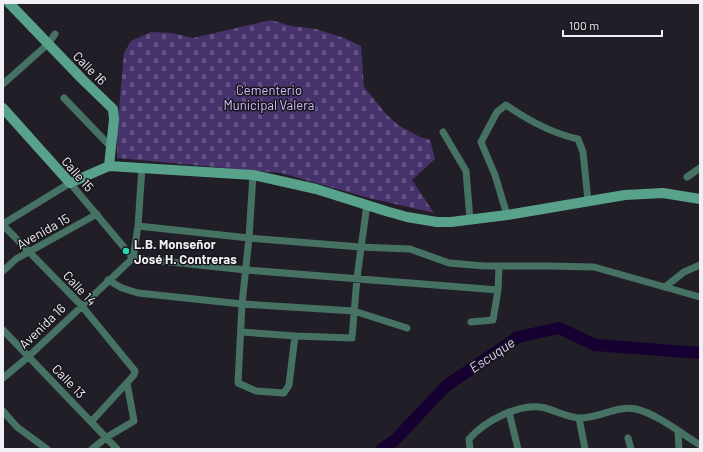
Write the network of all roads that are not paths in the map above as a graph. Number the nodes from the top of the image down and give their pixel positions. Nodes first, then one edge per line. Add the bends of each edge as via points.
1 (9, 3) edge
2 (55, 34) dead end
3 (48, 44) junction
4 (3, 84) edge
5 (64, 98) dead end
6 (3, 108) edge
7 (443, 132) dead end
8 (110, 147) junction
9 (108, 166) junction
10 (142, 167) junction
11 (700, 168) edge
12 (253, 175) junction
13 (687, 177) dead end
14 (70, 184) junction
15 (700, 199) edge
16 (588, 201) junction
17 (367, 204) junction
18 (96, 214) junction
19 (507, 215) junction
20 (470, 220) junction
21 (3, 225) edge
22 (138, 226) junction
23 (249, 238) junction
24 (360, 247) junction
25 (29, 253) junction
26 (133, 258) junction
27 (700, 265) edge
28 (499, 267) junction
29 (246, 270) junction
30 (3, 271) edge
31 (356, 278) junction
32 (108, 280) junction
33 (666, 287) junction
34 (498, 290) junction
35 (700, 297) edge
36 (242, 304) junction
37 (81, 305) junction
38 (354, 311) junction
39 (472, 322) dead end
40 (407, 328) dead end
41 (3, 330) edge
42 (241, 332) junction
43 (295, 336) junction
44 (28, 357) junction
45 (3, 378) edge
46 (127, 383) junction
47 (3, 411) edge
48 (509, 412) junction
49 (579, 418) junction
50 (91, 422) junction
51 (678, 431) junction
52 (107, 437) junction
53 (628, 438) dead end
54 (700, 445) edge
55 (47, 449) edge
56 (92, 449) edge
57 (117, 449) edge
58 (470, 449) edge
59 (518, 449) edge
60 (585, 449) edge
61 (631, 449) edge
62 (679, 449) edge

1 - 3 main road, Calle 16
2 - 3 street
3 - 4 street
3 - 8 main road, Calle 16 via 113,109
5 - 8 street
6 - 14 main road, Calle 15
7 - 20 street via 466,171
8 - 9 main road, Calle 16
9 - 10 main road
9 - 14 main road
10 - 12 main road
10 - 22 street
11 - 13 street
12 - 17 main road
12 - 23 street
14 - 18 street, Calle 15
14 - 21 street
15 - 16 main road via 663,193 625,195
16 - 19 main road
16 - 19 street via 583,152 578,140 544,128 506,104 497,112 482,142
17 - 20 main road via 419,219 451,222
17 - 24 street
18 - 25 street, Avenida 15
18 - 26 street, Calle 15
19 - 20 main road
21 - 25 street, Calle 14
22 - 23 street
22 - 26 street
23 - 24 street
23 - 29 street
24 - 28 street via 410,249 449,263
24 - 31 street
25 - 30 street, Avenida 15 via 16,259
25 - 37 street, Calle 14
26 - 29 street
26 - 32 street, Avenida 16
27 - 33 street via 684,272
28 - 33 street via 594,267
28 - 34 street
29 - 31 street
29 - 36 street
31 - 34 street
31 - 38 street
32 - 36 street via 138,293
32 - 37 street, Avenida 16
33 - 35 street
34 - 39 street via 493,320
36 - 38 street
36 - 42 street
37 - 44 street, Avenida 16
37 - 46 street, Calle 14 via 135,371
38 - 40 street
38 - 43 street via 352,338
41 - 44 street, Calle 13
42 - 43 street
42 - 43 street via 238,383 256,391 284,393 289,385
44 - 45 street, Avenida 16
44 - 50 street, Calle 13
46 - 50 street
46 - 52 street via 134,421
47 - 55 street via 17,427
48 - 49 street via 543,407
48 - 58 street via 499,415 474,433 469,439
48 - 59 street
49 - 51 street via 622,409 636,409 652,415
49 - 60 street
50 - 52 street, Calle 13
51 - 54 street
51 - 62 street
52 - 56 street
52 - 57 street, Calle 13
53 - 61 street

